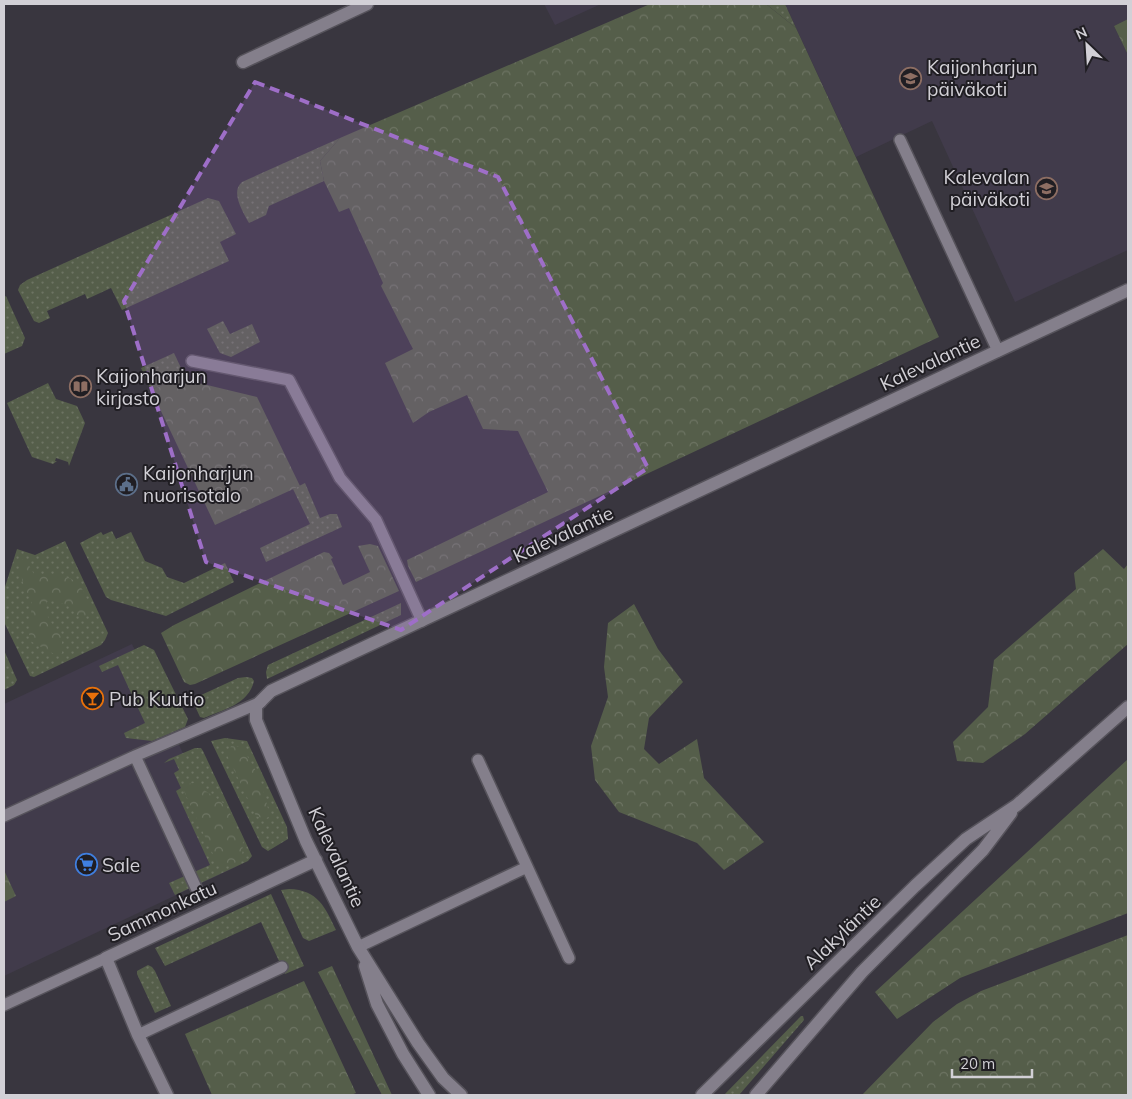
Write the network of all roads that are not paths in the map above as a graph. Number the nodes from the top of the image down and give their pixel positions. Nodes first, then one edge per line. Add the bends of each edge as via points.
1 (368, 4) edge
2 (243, 62) dead end
3 (900, 140) dead end
4 (1128, 290) edge
5 (998, 351) junction
6 (192, 361) dead end
7 (422, 621) junction
8 (261, 702) junction
9 (1128, 707) edge
10 (135, 756) junction
11 (478, 760) dead end
12 (1017, 805) junction
13 (4, 816) edge
14 (316, 860) junction
15 (527, 867) junction
16 (198, 892) dead end
17 (358, 947) junction
18 (106, 958) junction
19 (568, 958) dead end
20 (282, 967) dead end
21 (4, 1005) edge
22 (138, 1035) junction
23 (166, 1095) edge
24 (429, 1095) edge
25 (461, 1095) edge
26 (702, 1095) edge
27 (756, 1095) edge

1 - 2 street
3 - 5 lane
4 - 5 street, Kalevalantie
5 - 7 street, Kalevalantie
6 - 7 lane via 289,380 340,478 376,520
7 - 8 street, Kalevalantie via 271,691
8 - 10 lane
8 - 14 street, Kalevalantie via 256,706 256,720
9 - 12 street, Alakyläntie
10 - 13 lane
10 - 16 lane
11 - 15 lane
12 - 26 street, Alakyläntie via 966,839
12 - 27 street, Alakyläntie via 983,850 862,972
14 - 17 street, Kalevalantie
14 - 18 street, Sammonkatu
15 - 17 lane
15 - 19 lane
17 - 24 street, Kalevalantie via 377,1004
17 - 25 street, Kalevalantie via 418,1044 443,1078
18 - 21 lane
18 - 22 street, Sammonkatu
20 - 22 lane
22 - 23 street, Sammonkatu

